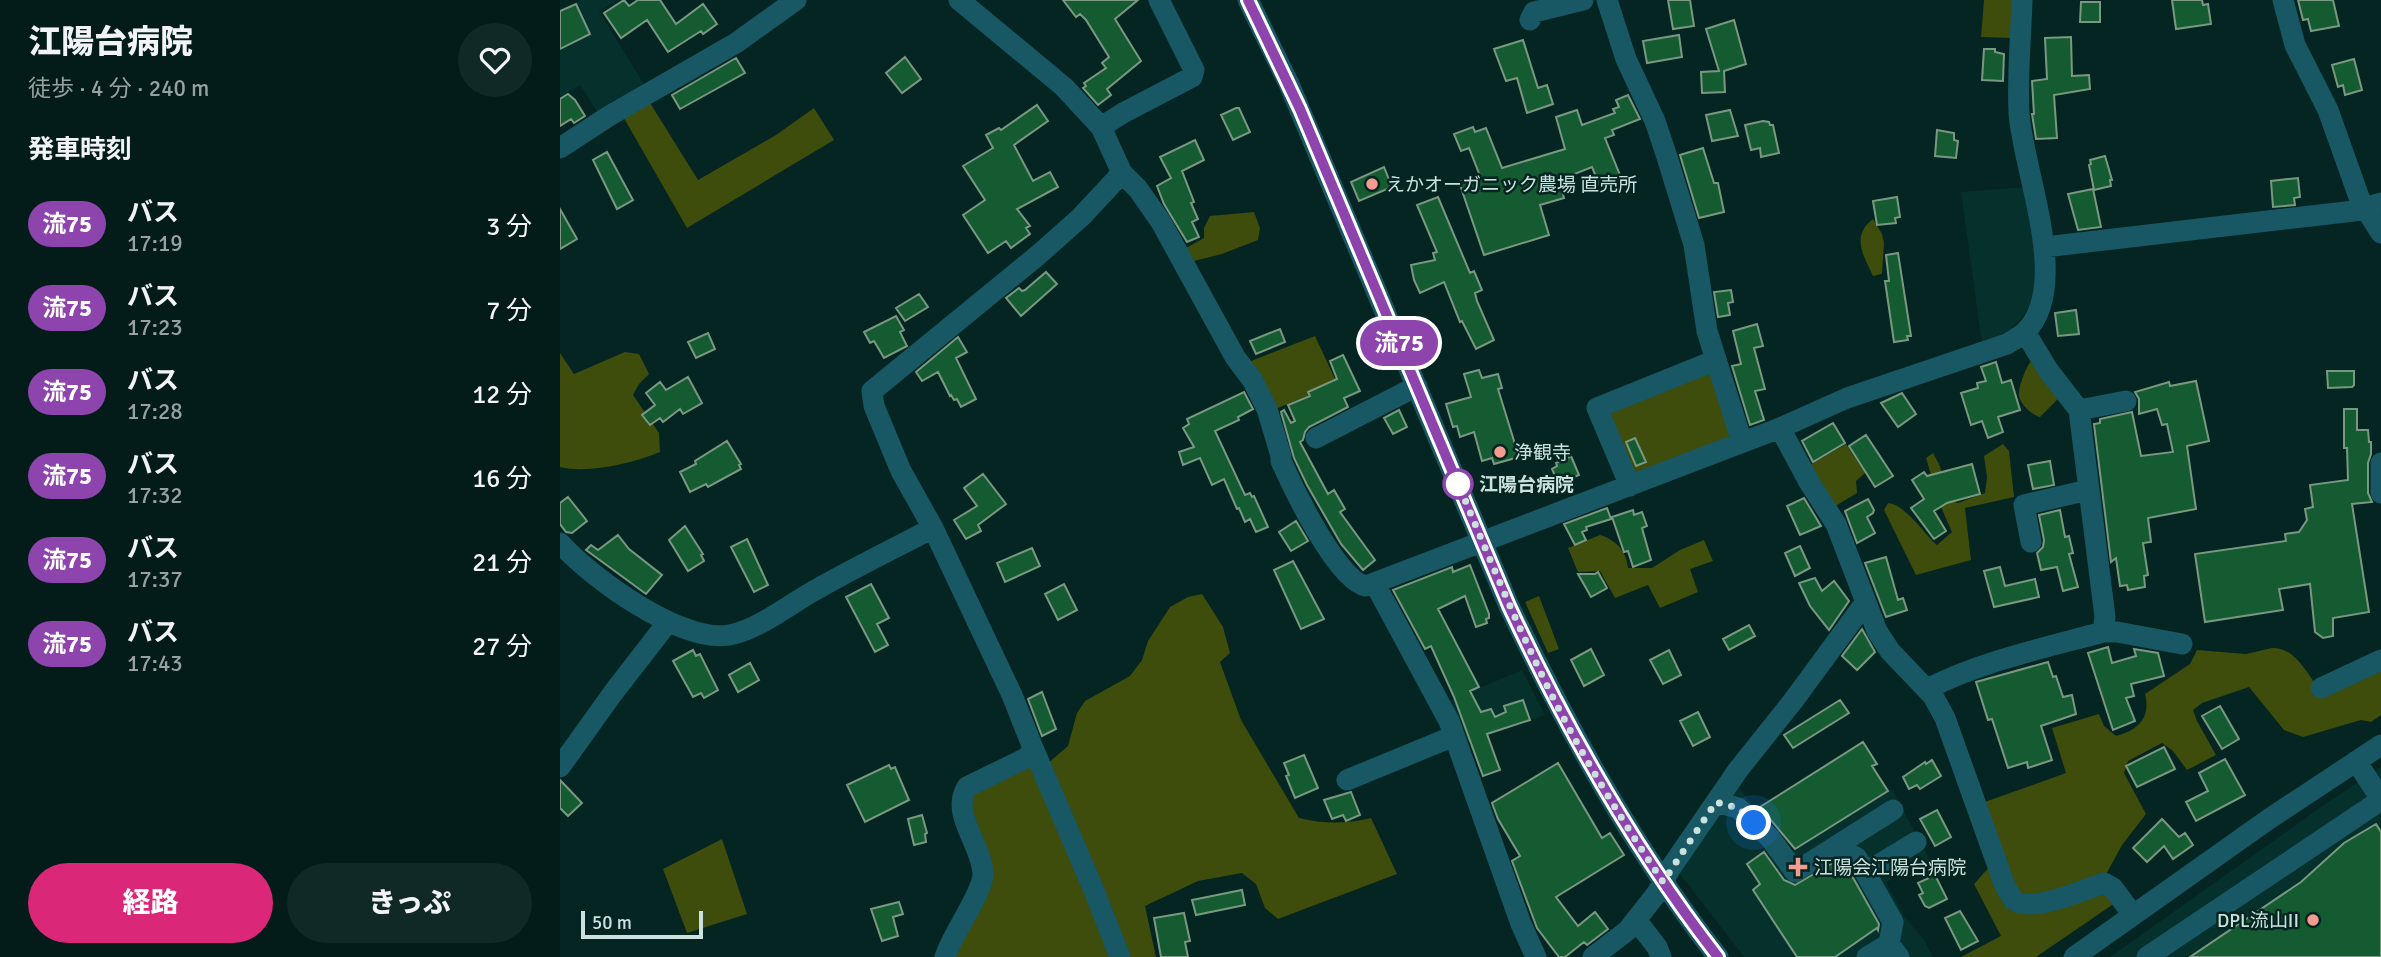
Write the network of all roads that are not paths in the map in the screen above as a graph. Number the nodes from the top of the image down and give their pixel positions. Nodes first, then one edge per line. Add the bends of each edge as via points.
1 (796, 0) edge
2 (959, 0) edge
3 (1159, 0) edge
4 (1248, 0) edge
5 (1583, 0) edge
6 (1607, 0) edge
7 (2022, 0) edge
8 (2283, 0) edge
9 (1530, 20) dead end
10 (1101, 127) junction
11 (560, 148) edge
12 (1122, 173) junction
13 (2373, 206) edge
14 (2381, 233) edge
15 (2045, 247) junction
16 (2025, 332) junction
17 (1716, 360) junction
18 (1417, 386) junction
19 (2126, 401) dead end
20 (2079, 411) junction
21 (1780, 428) junction
22 (1316, 438) dead end
23 (1742, 442) junction
24 (2381, 463) edge
25 (1630, 485) junction
26 (2088, 490) junction
27 (2381, 493) edge
28 (933, 528) junction
29 (1482, 541) junction
30 (2031, 542) dead end
31 (560, 543) edge
32 (1374, 584) junction
33 (1865, 603) junction
34 (668, 622) junction
35 (2103, 632) junction
36 (2182, 644) dead end
37 (2381, 660) edge
38 (2321, 688) dead end
39 (1927, 689) junction
40 (1454, 736) junction
41 (2381, 745) edge
42 (1033, 748) junction
43 (2356, 761) junction
44 (560, 767) edge
45 (1347, 780) dead end
46 (2381, 799) edge
47 (1716, 802) junction
48 (1893, 810) dead end
49 (1916, 842) dead end
50 (1837, 846) junction
51 (1865, 873) junction
52 (1663, 882) junction
53 (2133, 915) junction
54 (1636, 920) junction
55 (1894, 950) edge
56 (944, 957) edge
57 (1120, 957) edge
58 (1536, 957) edge
59 (1593, 957) edge
60 (1661, 957) edge
61 (1718, 957) edge
62 (1867, 957) edge
63 (2074, 957) edge
64 (2147, 957) edge

1 - 11 street via 736,43
2 - 10 street via 1064,86
3 - 10 street via 1194,70 1192,78
4 - 18 street via 1289,84
5 - 9 street via 1534,12
6 - 17 street via 1626,59 1656,121 1694,245
7 - 15 street via 2019,111
8 - 13 street via 2295,44
10 - 12 street
12 - 28 street via 1037,257 872,391 874,407 901,471
12 - 32 street via 1161,222 1253,382 1267,409 1281,461 1314,527 1354,582
13 - 14 street
13 - 15 street
15 - 16 street via 2043,299
16 - 20 street
16 - 21 street via 2007,344 1847,398
17 - 23 street
17 - 25 street via 1597,408
18 - 22 street
18 - 29 street
19 - 20 street
20 - 26 street
21 - 23 street
21 - 33 street via 1836,524
23 - 25 street
24 - 27 street
25 - 29 street
26 - 30 street via 2024,505
26 - 35 street via 2105,617
28 - 34 street via 728,636
28 - 42 street via 1013,695
29 - 32 street
29 - 52 street via 1554,700
31 - 34 street via 604,583
32 - 40 street
33 - 39 street via 1890,651
33 - 47 street
34 - 44 street
35 - 36 street
35 - 39 street via 1990,663
37 - 38 street
39 - 53 street via 1945,718 2014,900 2037,904 2104,883
40 - 45 street
40 - 58 street
41 - 43 street
42 - 56 street via 1028,757 967,787 962,795 963,814 979,852 983,878
42 - 57 street
43 - 46 street
43 - 53 street
46 - 64 street
47 - 50 street via 1738,808 1771,839 1795,872
47 - 52 street
48 - 50 street
49 - 51 street
50 - 51 street via 1857,858
51 - 55 street via 1893,922
52 - 54 street
52 - 61 street
53 - 63 street
54 - 59 street
54 - 60 street
55 - 62 street

